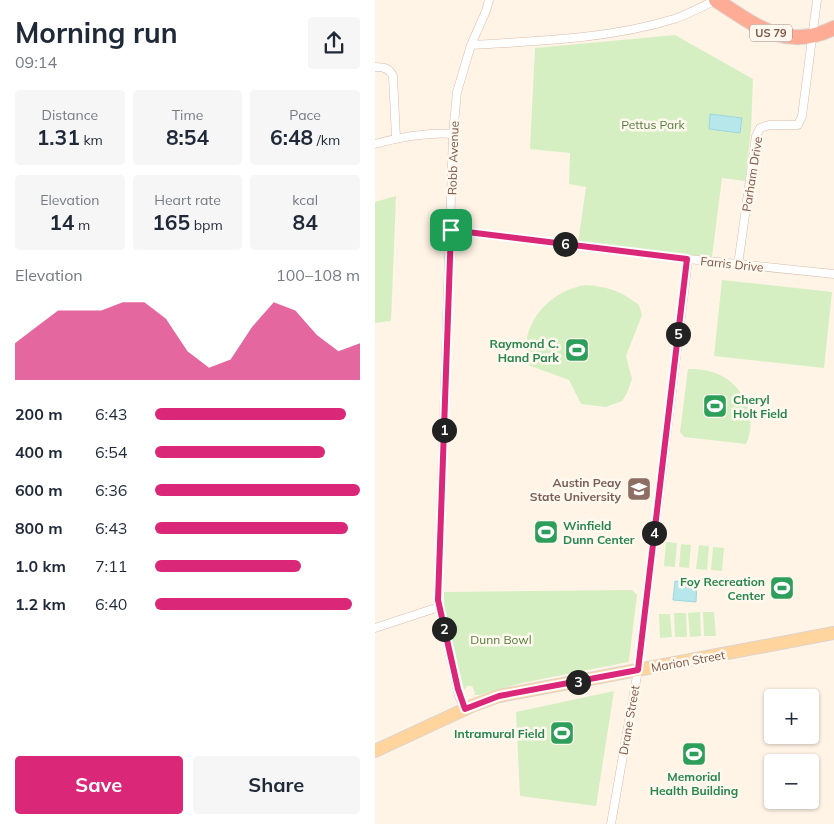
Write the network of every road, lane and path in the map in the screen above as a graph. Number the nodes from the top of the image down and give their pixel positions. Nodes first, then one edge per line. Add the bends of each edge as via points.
1 (489, 0) edge
2 (716, 0) edge
3 (817, 0) edge
4 (834, 28) edge
5 (812, 37) junction
6 (471, 45) junction
7 (375, 67) edge
8 (453, 134) junction
9 (396, 138) junction
10 (375, 144) edge
11 (451, 230) junction
12 (687, 259) junction
13 (738, 264) junction
14 (834, 274) edge
15 (439, 607) junction
16 (375, 628) edge
17 (834, 634) edge
18 (638, 670) junction
19 (465, 709) junction
20 (375, 751) edge
21 (611, 824) edge

1 - 6 street, Robb Avenue
2 - 5 highway, US 79 via 773,34
2 - 6 street via 675,18 617,32
3 - 5 street, Parham Drive
4 - 5 highway, US 79
5 - 13 street, Parham Drive via 798,126 769,125 760,128 756,136
6 - 8 street, Robb Avenue via 457,92
7 - 9 street via 382,67 393,76
8 - 9 street
8 - 11 street, Robb Avenue
9 - 10 street
11 - 12 street, Farris Drive
11 - 15 street, Robb Avenue
12 - 13 street, Farris Drive
12 - 18 street, Drane Street
13 - 14 street, Farris Drive
15 - 16 street
15 - 19 street, Robb Avenue via 459,696
17 - 18 main road, Marion Street
18 - 19 main road, Marion Street via 499,696
18 - 21 street, Drane Street
19 - 20 main road, Marion Street

